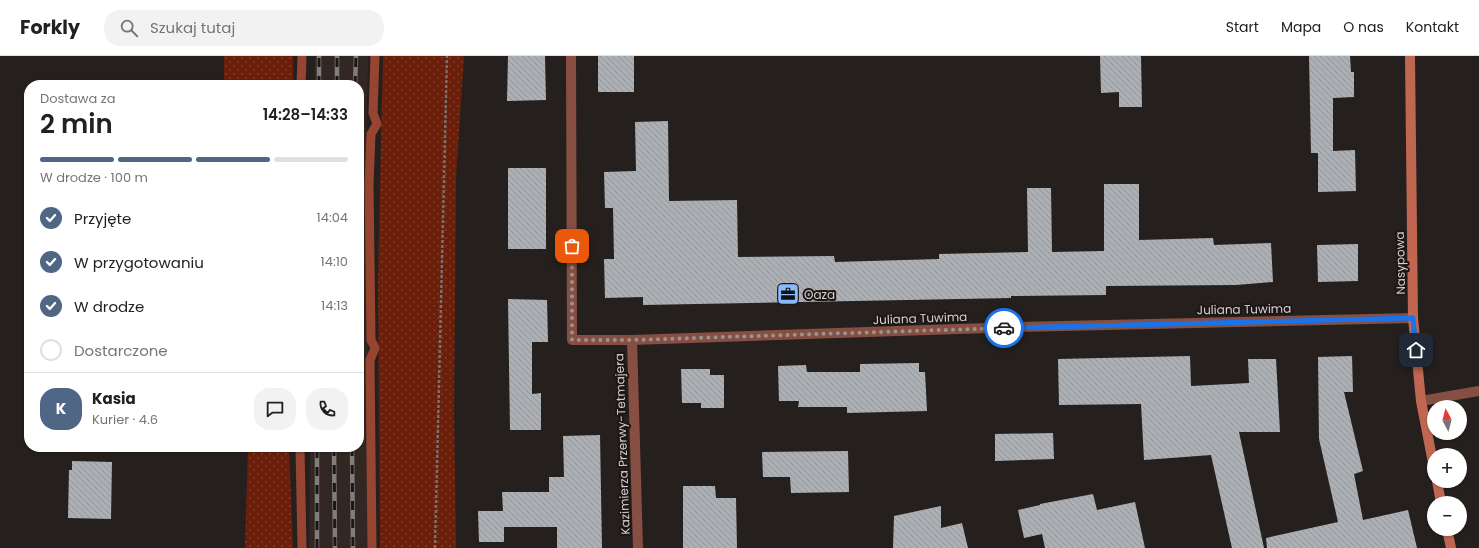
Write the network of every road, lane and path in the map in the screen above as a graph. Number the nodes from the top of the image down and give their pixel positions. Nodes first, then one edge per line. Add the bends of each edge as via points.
1 (447, 56) edge
2 (570, 56) edge
3 (1410, 56) edge
4 (1413, 318) junction
5 (632, 340) junction
6 (1479, 391) edge
7 (1422, 401) junction
8 (1430, 448) edge
9 (1448, 536) edge
10 (435, 548) edge
11 (638, 548) edge
12 (1451, 548) edge

1 - 10 path
2 - 5 street, Juliana Tuwima via 572,340
3 - 4 street, Nasypowa
4 - 5 street, Juliana Tuwima
4 - 7 street, Nasypowa
5 - 11 street, Kazimierza Przerwy-Tetmajera
6 - 7 street
7 - 8 street, Nasypowa
9 - 12 street

